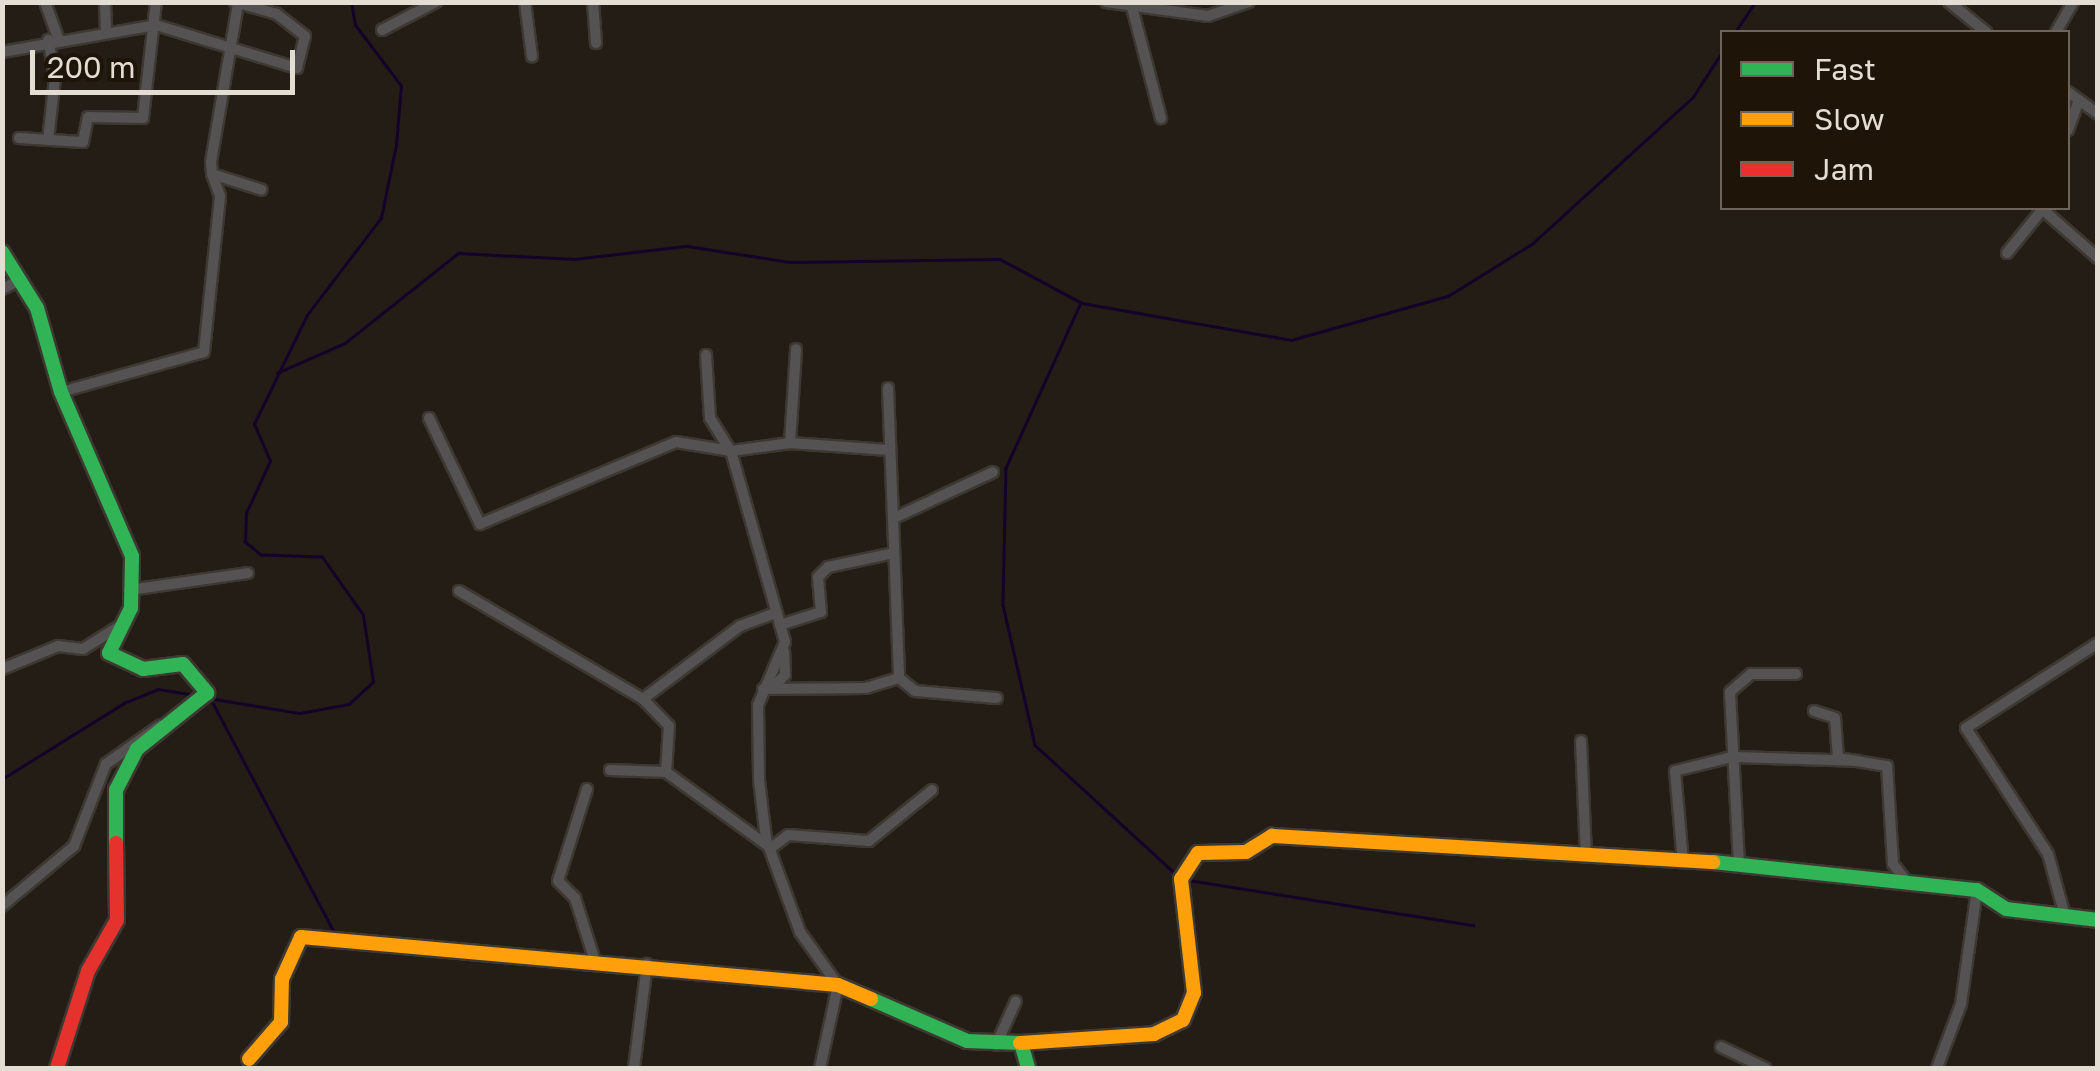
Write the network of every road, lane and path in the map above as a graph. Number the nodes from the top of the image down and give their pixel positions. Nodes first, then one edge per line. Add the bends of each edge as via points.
1 (45, 2) edge
2 (104, 2) edge
3 (156, 2) edge
4 (436, 2) edge
5 (525, 2) edge
6 (592, 2) edge
7 (1106, 2) edge
8 (1249, 2) edge
9 (2074, 2) edge
10 (237, 4) edge
11 (1956, 5) edge
12 (1132, 6) junction
13 (156, 24) junction
14 (106, 29) junction
15 (382, 30) dead end
16 (1984, 30) edge
17 (2057, 30) edge
18 (53, 39) junction
19 (226, 43) junction
20 (596, 43) dead end
21 (2, 52) edge
22 (532, 57) dead end
23 (2070, 93) edge
24 (2079, 100) junction
25 (2098, 114) edge
26 (1160, 118) dead end
27 (2070, 125) edge
28 (19, 138) dead end
29 (48, 140) junction
30 (212, 174) junction
31 (262, 190) dead end
32 (2041, 210) edge
33 (2043, 210) edge
34 (2, 252) edge
35 (2007, 253) dead end
36 (2098, 258) edge
37 (20, 280) junction
38 (2, 289) edge
39 (796, 349) dead end
40 (706, 355) dead end
41 (888, 388) dead end
42 (62, 392) junction
43 (429, 418) dead end
44 (790, 444) junction
45 (889, 450) junction
46 (731, 451) junction
47 (993, 472) dead end
48 (894, 518) junction
49 (894, 553) junction
50 (248, 572) dead end
51 (129, 590) junction
52 (459, 591) dead end
53 (776, 613) junction
54 (780, 625) junction
55 (118, 628) junction
56 (2098, 643) edge
57 (2, 669) edge
58 (1796, 674) dead end
59 (899, 678) junction
60 (767, 689) junction
61 (997, 698) dead end
62 (643, 699) junction
63 (1814, 711) dead end
64 (161, 725) junction
65 (1581, 741) dead end
66 (1732, 757) junction
67 (1856, 762) junction
68 (610, 770) dead end
69 (666, 772) junction
70 (587, 789) dead end
71 (932, 790) dead end
72 (771, 848) junction
73 (1586, 856) junction
74 (1683, 862) junction
75 (1739, 864) junction
76 (1907, 882) junction
77 (1977, 890) junction
78 (2, 906) edge
79 (2066, 916) junction
80 (2098, 920) edge
81 (594, 958) junction
82 (647, 964) junction
83 (838, 985) junction
84 (1016, 1001) dead end
85 (1020, 1043) junction
86 (996, 1044) junction
87 (1721, 1047) dead end
88 (248, 1059) dead end
89 (1752, 1064) edge
90 (57, 1068) edge
91 (634, 1068) edge
92 (820, 1068) edge
93 (1028, 1068) edge
94 (1765, 1068) edge
95 (1937, 1068) edge

1 - 18 street
2 - 14 street
3 - 13 street
4 - 15 street
5 - 22 street
6 - 20 street
7 - 12 street
8 - 12 street via 1208,16
9 - 17 street
10 - 19 street
10 - 19 street via 276,14 307,46 297,68
11 - 16 street
12 - 26 street
13 - 14 street
13 - 19 street
13 - 29 street via 144,118 88,117 82,142
14 - 18 street
18 - 21 street
18 - 29 street
19 - 30 street
23 - 24 street
24 - 25 street
24 - 27 street
28 - 29 street
30 - 31 street
30 - 42 street via 220,196 204,352
32 - 35 street
33 - 36 street
34 - 37 street
37 - 38 street
37 - 42 street via 48,332
39 - 44 street
40 - 46 street via 710,418
41 - 45 street
42 - 51 street via 126,532
43 - 46 street via 480,524 676,442
44 - 45 street
44 - 46 street
45 - 48 street
46 - 53 street
47 - 48 street
48 - 49 street
49 - 54 street via 828,567 818,577 822,612
49 - 59 street
50 - 51 street
51 - 55 street via 131,608
52 - 62 street
53 - 54 street
53 - 62 street via 740,626
54 - 60 street via 784,651
55 - 57 street via 83,649 58,646
55 - 64 street via 109,653 143,668 183,664 205,688 207,696
56 - 79 street via 1966,728 2048,854
58 - 66 street via 1734,681
59 - 60 street via 866,688
59 - 61 street via 914,691
60 - 72 street via 758,768
62 - 69 street via 670,726
63 - 67 street via 1835,718 1838,758
64 - 78 street via 106,764 74,846
64 - 90 street via 133,753 116,790 118,920 88,971
65 - 73 street
66 - 67 street
66 - 74 street via 1675,770
66 - 75 street
67 - 76 street via 1887,766 1893,864
68 - 69 street
69 - 72 street
70 - 81 street via 558,881 575,898
71 - 72 street via 869,841 788,835
72 - 83 street via 800,932
73 - 74 street
73 - 85 street via 1272,836 1246,852 1198,853 1182,879 1194,993 1183,1020 1154,1034
74 - 75 street
75 - 76 street
76 - 77 street
77 - 79 street via 2006,909
77 - 95 street via 1960,1004
79 - 80 street
81 - 82 street
81 - 88 street via 301,937 282,979 281,1022
82 - 83 street
82 - 91 street
83 - 86 street via 966,1041
83 - 92 street
84 - 86 street
85 - 86 street
85 - 93 street
87 - 89 street
89 - 94 street

